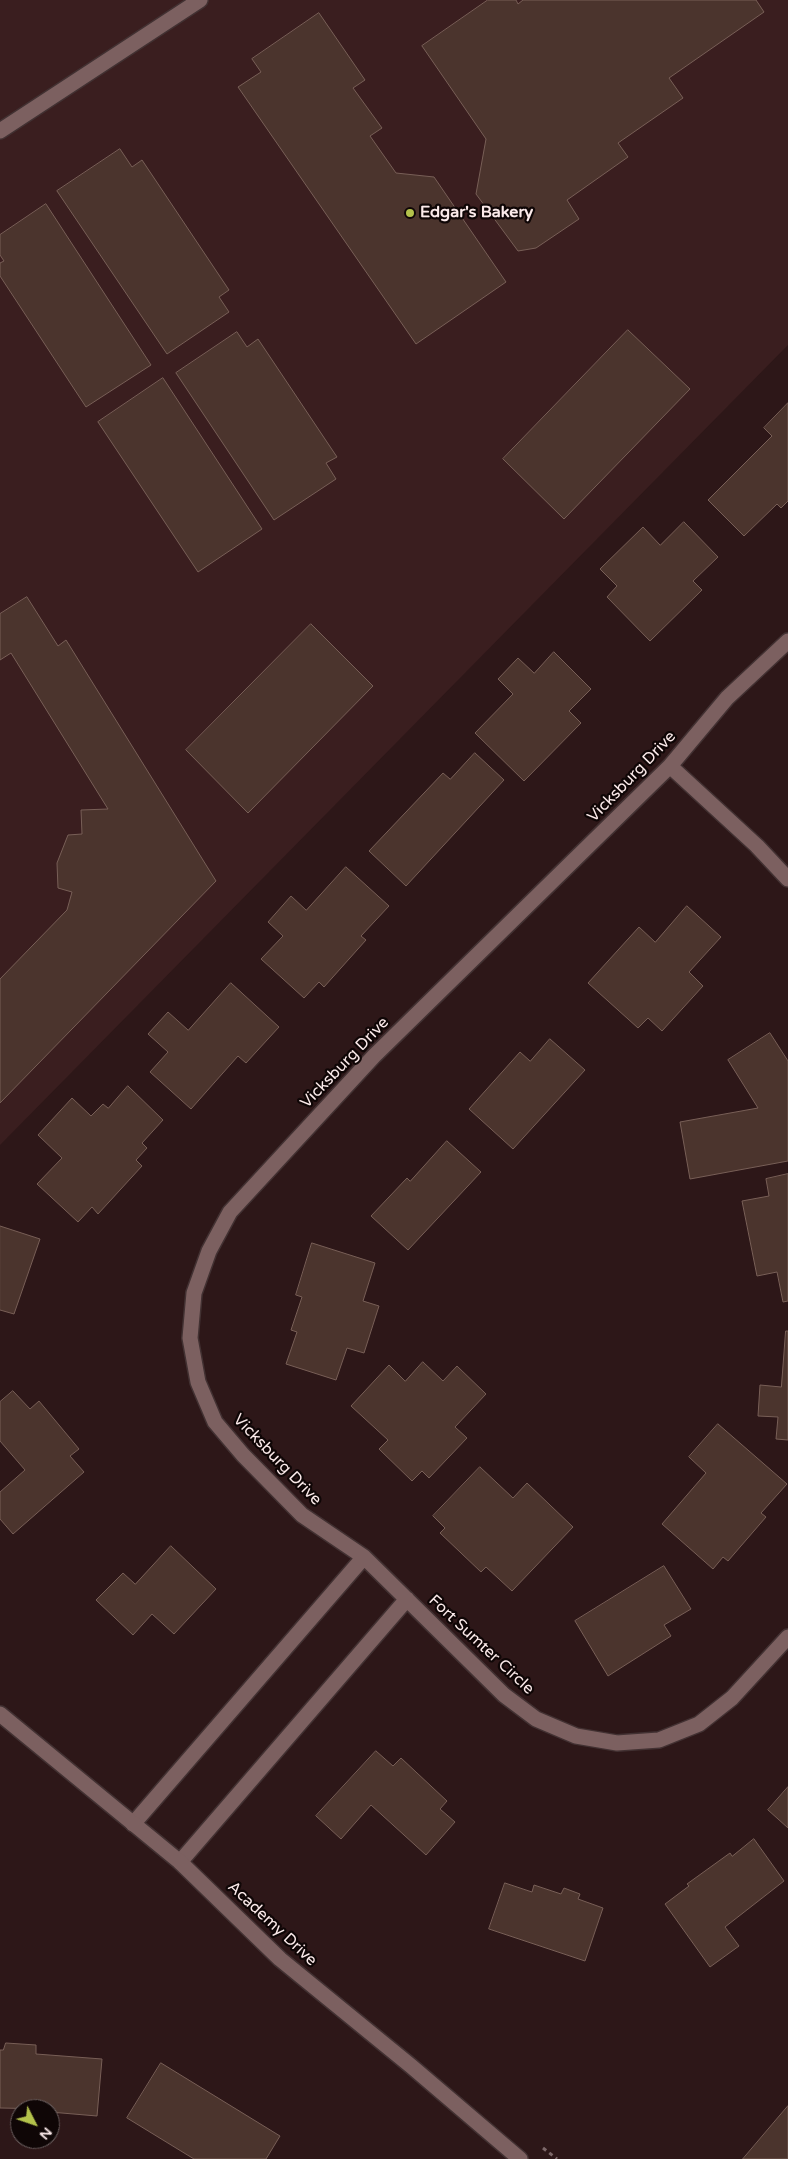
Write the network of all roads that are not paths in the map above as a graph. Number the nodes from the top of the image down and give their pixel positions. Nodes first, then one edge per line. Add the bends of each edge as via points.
1 (200, 0) edge
2 (0, 131) edge
3 (788, 640) edge
4 (670, 766) junction
5 (788, 880) edge
6 (364, 1557) junction
7 (407, 1599) junction
8 (788, 1637) edge
9 (0, 1714) edge
10 (133, 1824) junction
11 (180, 1862) junction
12 (520, 2159) edge

1 - 2 street
3 - 4 street, Vicksburg Drive via 727,698
4 - 5 street via 757,846
4 - 6 street, Vicksburg Drive via 374,1056 230,1212 210,1251 194,1293 190,1338 198,1382 216,1422 243,1455 302,1514
6 - 7 street, Vicksburg Drive
6 - 10 street
7 - 8 street, Fort Sumter Circle via 504,1695 536,1719 576,1736 617,1744 659,1740 699,1724 732,1698
7 - 11 street
9 - 10 street, Academy Drive
10 - 11 street, Academy Drive
11 - 12 street, Academy Drive via 280,1959

